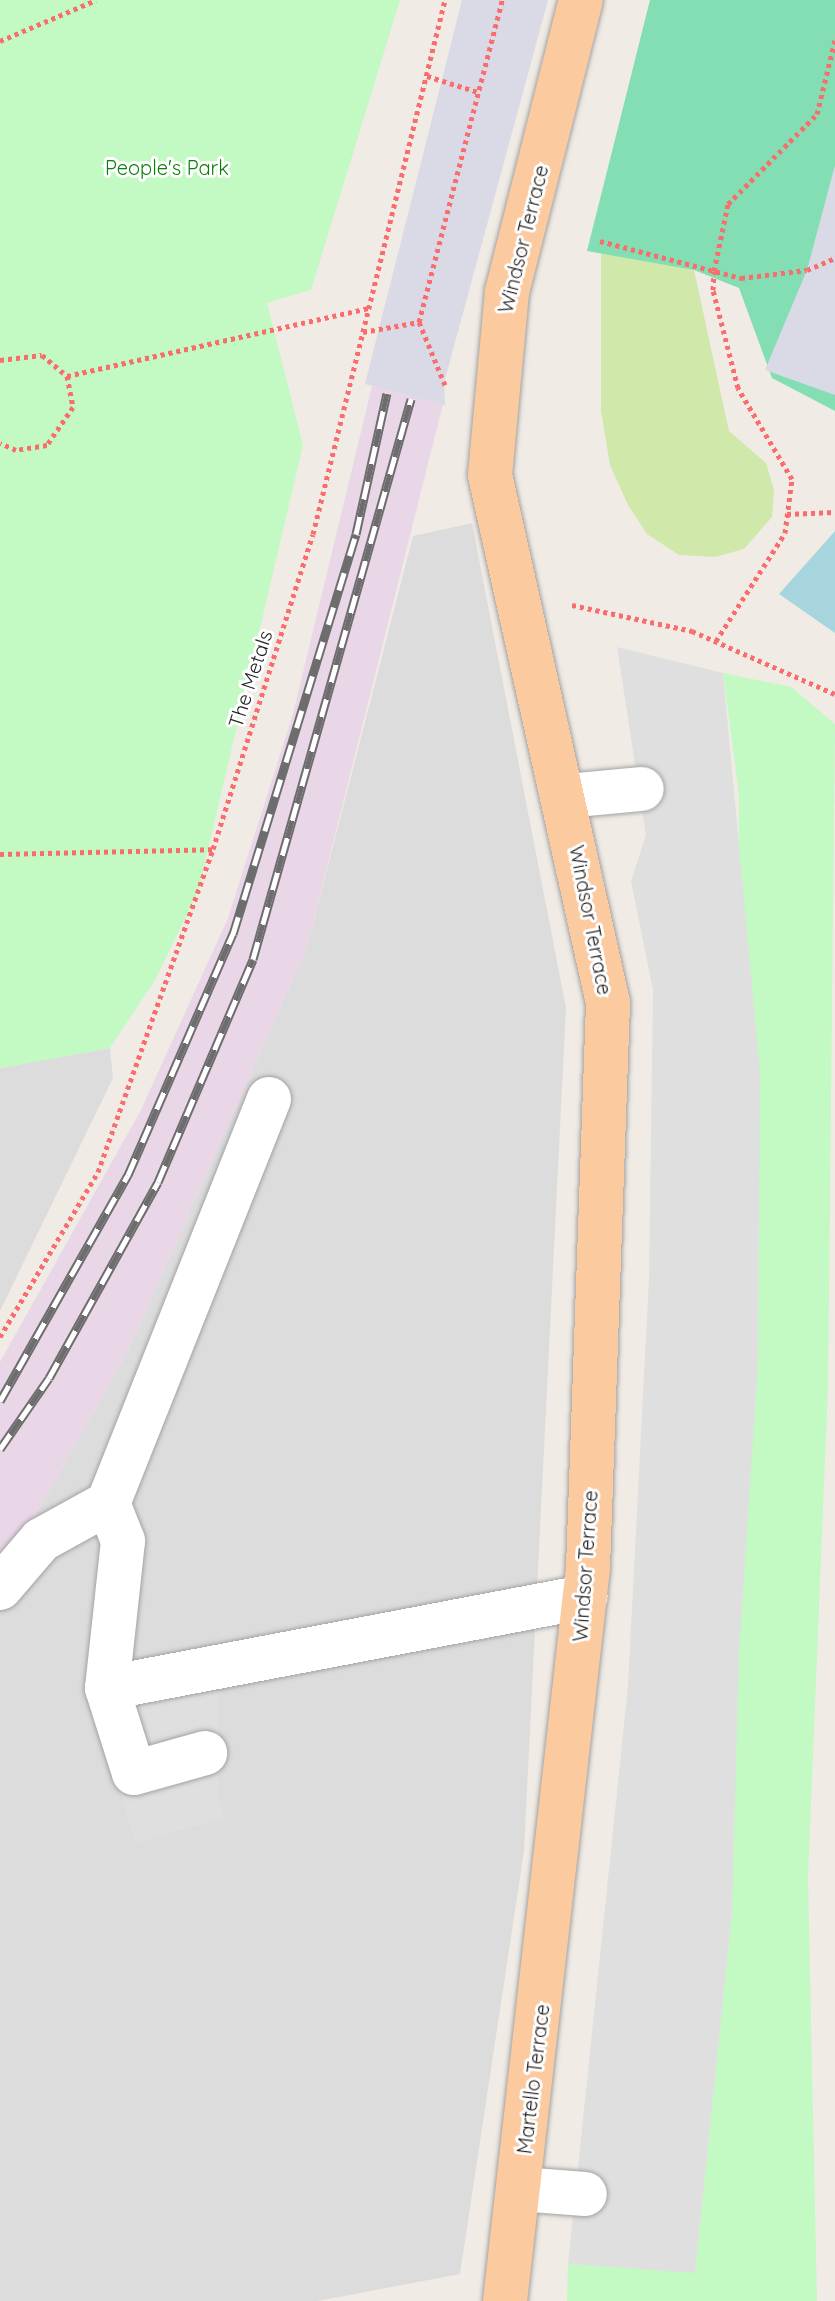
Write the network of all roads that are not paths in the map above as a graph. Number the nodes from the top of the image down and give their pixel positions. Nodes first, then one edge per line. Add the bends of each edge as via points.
1 (581, 0) edge
2 (642, 789) dead end
3 (566, 796) junction
4 (269, 1099) dead end
5 (108, 1503) junction
6 (0, 1588) edge
7 (585, 1597) junction
8 (107, 1688) junction
9 (205, 1753) dead end
10 (560, 1858) joint
11 (520, 2189) junction
12 (585, 2194) dead end
13 (504, 2301) edge

1 - 3 main road, Windsor Terrace via 507,292 490,475
2 - 3 street
3 - 7 main road, Windsor Terrace via 608,1003
4 - 5 street
5 - 6 street via 41,1540
5 - 8 street via 123,1541
7 - 8 street
7 - 10 main road, Windsor Terrace
8 - 9 street via 134,1773
10 - 11 main road, Martello Terrace
11 - 12 street
11 - 13 main road, Martello Terrace

